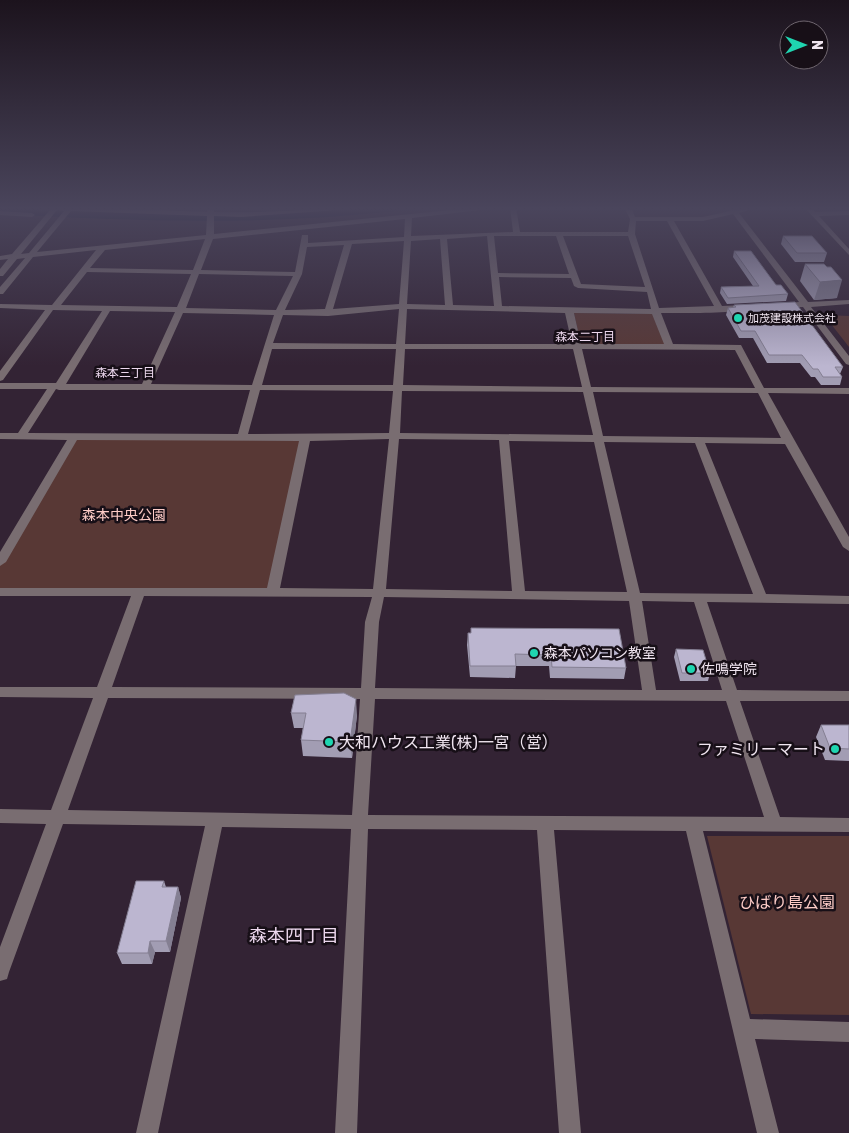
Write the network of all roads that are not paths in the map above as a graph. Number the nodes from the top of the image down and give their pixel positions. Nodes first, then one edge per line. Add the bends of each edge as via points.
1 (13, 260) edge
2 (28, 260) edge
3 (92, 260) edge
4 (201, 260) edge
5 (301, 260) edge
6 (344, 260) edge
7 (407, 260) edge
8 (445, 260) edge
9 (493, 260) edge
10 (568, 260) edge
11 (640, 260) edge
12 (692, 260) edge
13 (772, 260) edge
14 (84, 270) junction
15 (196, 272) junction
16 (0, 274) edge
17 (298, 274) junction
18 (495, 275) junction
19 (574, 276) junction
20 (650, 290) junction
21 (0, 292) edge
22 (849, 302) edge
23 (806, 304) junction
24 (0, 306) edge
25 (404, 306) junction
26 (771, 306) edge
27 (52, 308) junction
28 (449, 308) junction
29 (753, 308) edge
30 (107, 309) junction
31 (498, 309) junction
32 (569, 310) junction
33 (720, 310) junction
34 (180, 311) junction
35 (656, 312) junction
36 (279, 313) junction
37 (328, 313) junction
38 (401, 345) junction
39 (268, 346) junction
40 (576, 346) junction
41 (670, 346) junction
42 (849, 362) edge
43 (0, 378) edge
44 (4, 386) edge
45 (56, 387) junction
46 (145, 387) junction
47 (256, 387) junction
48 (398, 388) junction
49 (587, 390) junction
50 (762, 391) junction
51 (849, 391) edge
52 (0, 399) edge
53 (0, 436) edge
54 (21, 436) junction
55 (74, 436) junction
56 (395, 436) junction
57 (242, 437) junction
58 (305, 438) junction
59 (504, 439) junction
60 (599, 440) junction
61 (699, 440) junction
62 (788, 441) junction
63 (849, 547) edge
64 (0, 562) edge
65 (0, 592) edge
66 (273, 592) junction
67 (139, 593) junction
68 (379, 593) junction
69 (519, 595) junction
70 (635, 597) junction
71 (699, 598) junction
72 (760, 598) junction
73 (849, 600) edge
74 (0, 692) edge
75 (101, 693) junction
76 (368, 695) junction
77 (650, 695) junction
78 (730, 696) junction
79 (849, 696) edge
80 (0, 816) edge
81 (57, 817) junction
82 (215, 819) junction
83 (360, 822) junction
84 (545, 823) junction
85 (693, 824) junction
86 (774, 824) junction
87 (849, 825) edge
88 (0, 972) edge
89 (742, 1029) junction
90 (849, 1032) edge
91 (147, 1133) edge
92 (346, 1133) edge
93 (570, 1133) edge
94 (768, 1133) edge

1 - 16 street
2 - 21 street
3 - 14 street
4 - 15 street
5 - 17 street
6 - 37 street
7 - 25 street
8 - 28 street
9 - 18 street
10 - 19 street
11 - 20 street
12 - 33 street
13 - 23 street
14 - 15 street
14 - 27 street
15 - 17 street
15 - 34 street
17 - 36 street
18 - 19 street
18 - 31 street
19 - 20 street via 578,286
20 - 35 street
22 - 23 street
23 - 26 street
23 - 42 street
24 - 27 street
25 - 28 street
25 - 37 street
25 - 38 street
27 - 30 street
27 - 43 street
28 - 31 street
29 - 33 street
30 - 34 street
30 - 45 street
31 - 32 street
32 - 35 street
32 - 40 street
33 - 35 street
34 - 36 street
34 - 46 street
35 - 41 street
36 - 37 street
36 - 39 street
38 - 39 street
38 - 40 street
38 - 48 street
39 - 47 street
40 - 41 street
40 - 49 street
41 - 50 street via 738,348
44 - 45 street
44 - 52 street
45 - 46 street
45 - 54 street
46 - 47 street
47 - 48 street
47 - 57 street
48 - 49 street
48 - 56 street
49 - 50 street
49 - 60 street
50 - 51 street
50 - 62 street
53 - 54 street
54 - 55 street
55 - 57 street
55 - 64 street
56 - 58 street
56 - 59 street
56 - 68 street
57 - 58 street
58 - 66 street
59 - 60 street
59 - 69 street
60 - 61 street
60 - 70 street
61 - 62 street
61 - 72 street
62 - 63 street
65 - 67 street
66 - 67 street
66 - 68 street
67 - 75 street
68 - 69 street
68 - 76 street via 372,622
69 - 70 street
70 - 71 street
70 - 77 street
71 - 72 street
71 - 78 street
72 - 73 street
74 - 75 street
75 - 76 street
75 - 81 street
76 - 77 street
76 - 83 street
77 - 78 street
78 - 79 street
78 - 86 street
80 - 81 street
81 - 82 street
81 - 88 street
82 - 83 street
82 - 91 street
83 - 84 street
83 - 92 street
84 - 85 street
84 - 93 street
85 - 86 street
85 - 89 street
86 - 87 street
89 - 90 street
89 - 94 street

